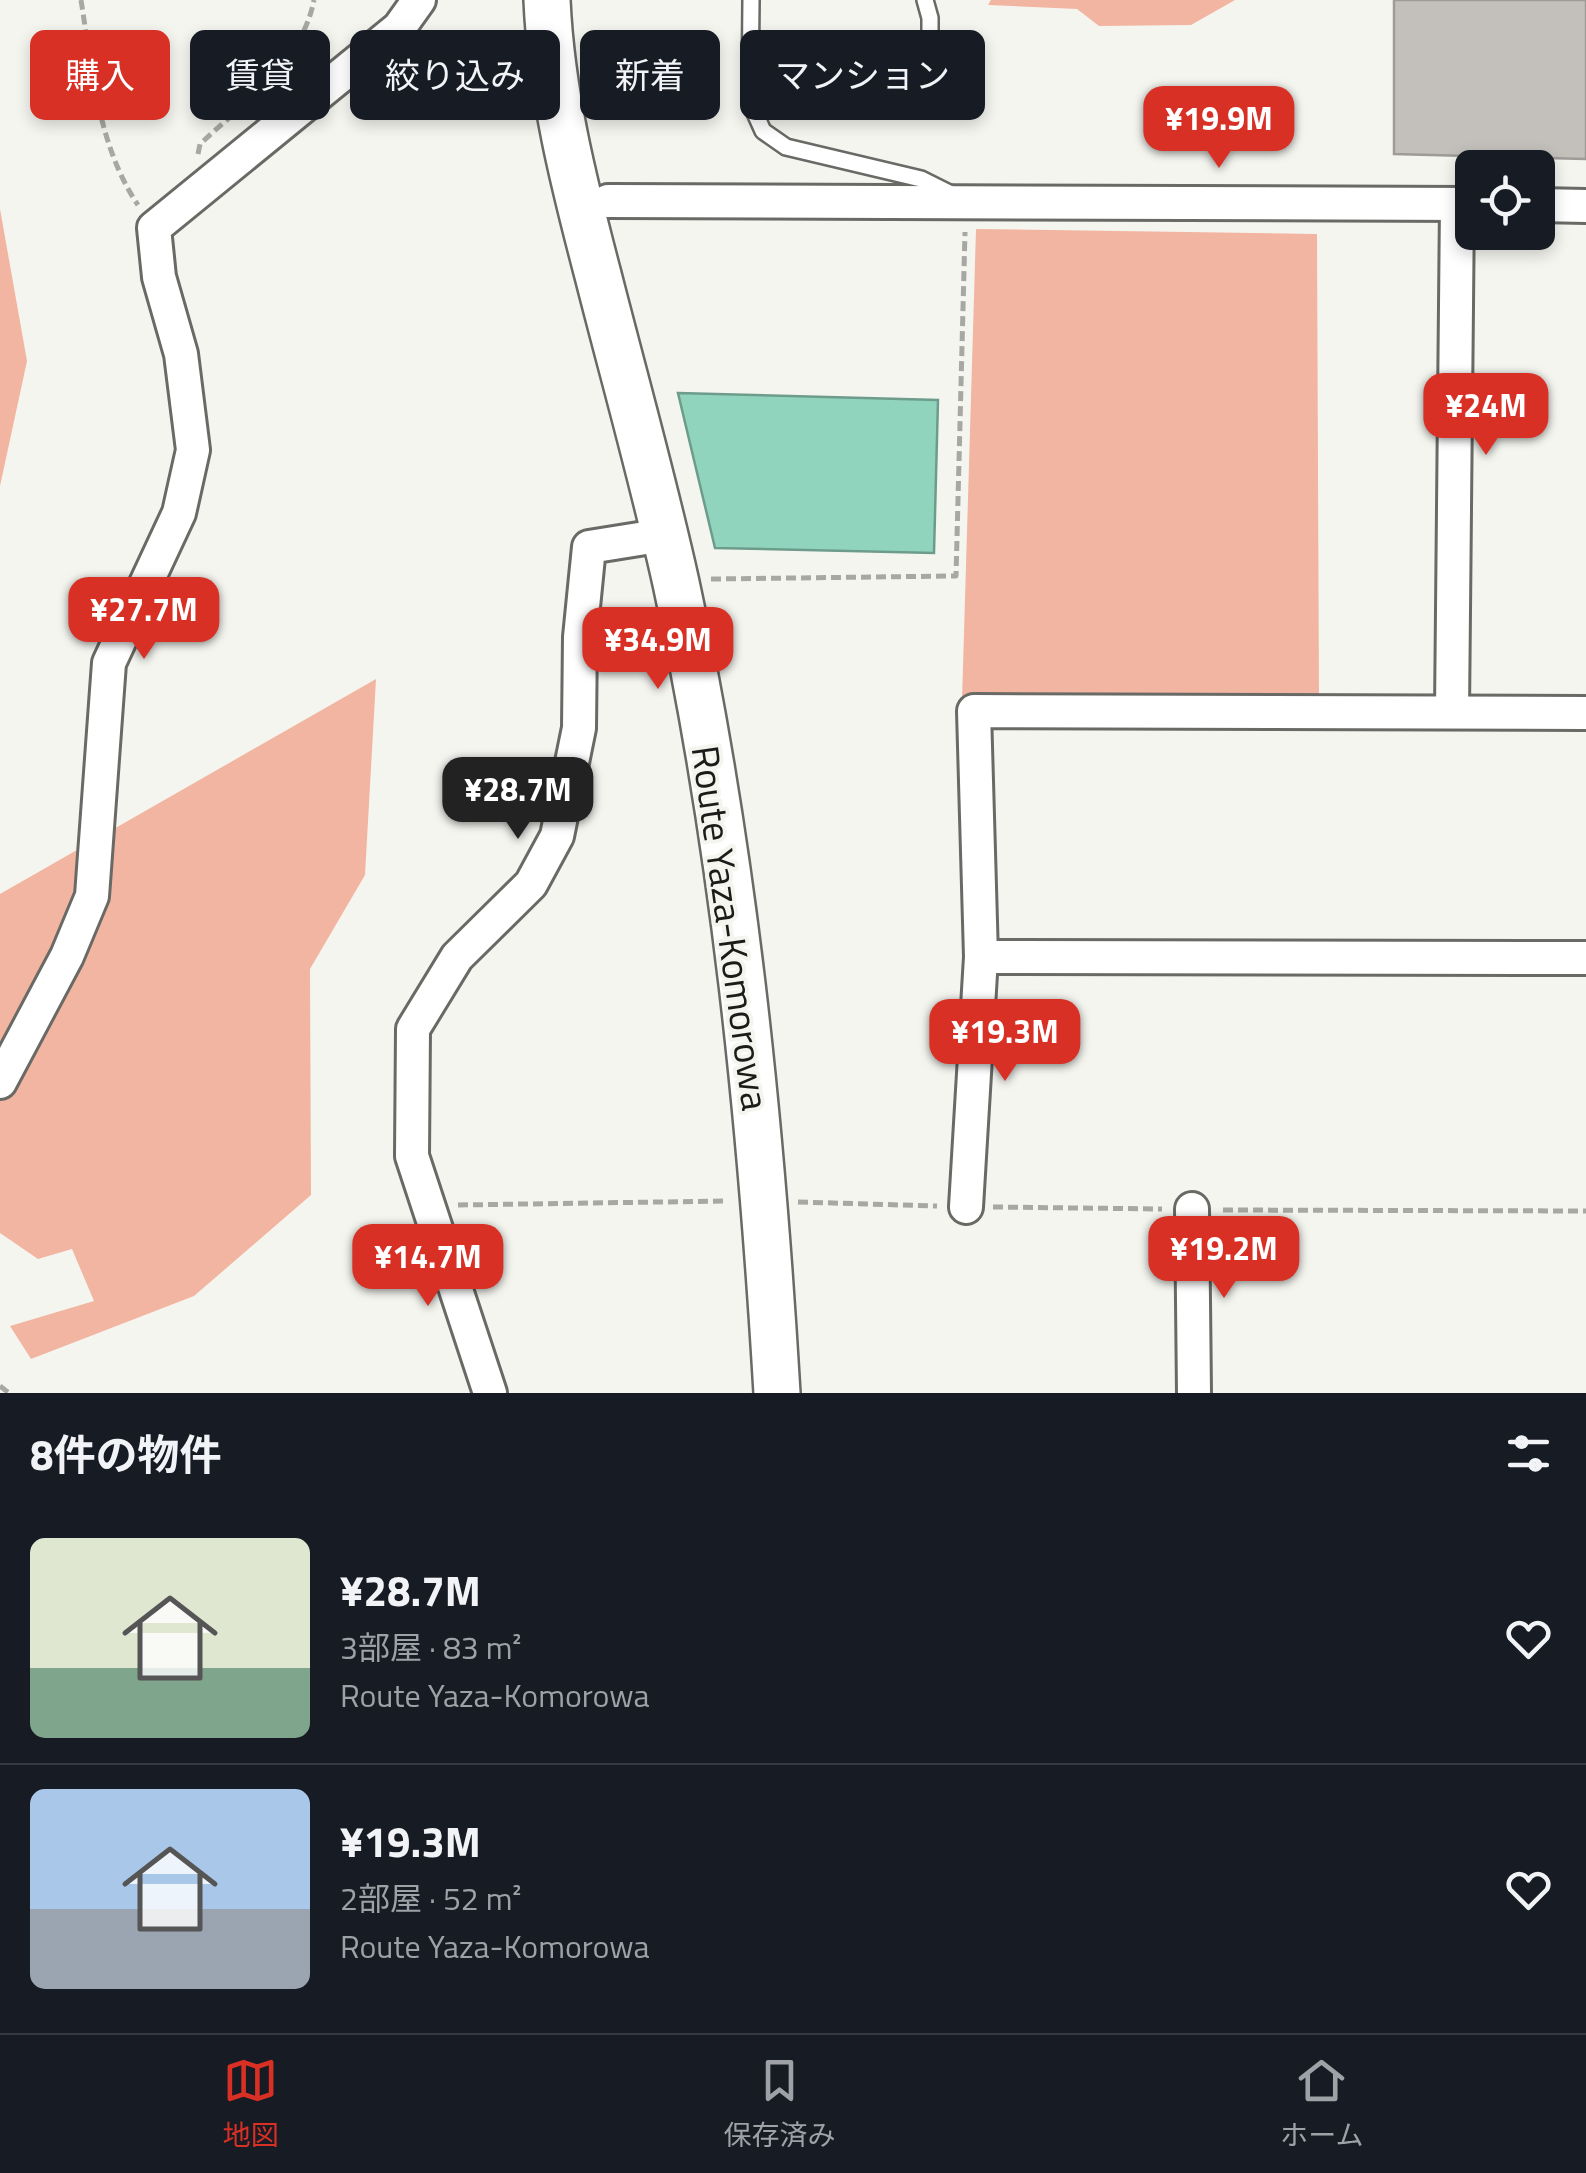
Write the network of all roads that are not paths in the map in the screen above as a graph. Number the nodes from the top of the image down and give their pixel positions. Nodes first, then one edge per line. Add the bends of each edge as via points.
1 (419, 0) edge
2 (547, 0) edge
3 (750, 0) edge
4 (925, 0) edge
5 (930, 30) edge
6 (608, 200) dead end
7 (966, 202) junction
8 (1455, 204) edge
9 (1555, 205) edge
10 (1586, 206) edge
11 (1464, 250) edge
12 (664, 535) junction
13 (1452, 712) junction
14 (1586, 713) edge
15 (981, 957) junction
16 (1586, 958) edge
17 (0, 1082) edge
18 (966, 1207) road end
19 (1192, 1210) road end
20 (490, 1393) edge
21 (777, 1393) edge
22 (1194, 1393) edge

1 - 17 street via 399,28 154,228 194,450 179,513 109,663 92,896
2 - 12 main road, Route Yaza-Komorowa via 549,58 578,200
3 - 7 lane via 750,102 763,131 786,147 922,179
4 - 5 lane
6 - 7 street
7 - 8 street
9 - 10 street
11 - 13 street
12 - 20 street via 589,547 579,728 557,836 531,884 457,957 412,1030 412,1156
12 - 21 main road, Route Yaza-Komorowa via 733,892
13 - 14 street
13 - 15 street via 974,710
15 - 16 street
15 - 18 street
19 - 22 street

